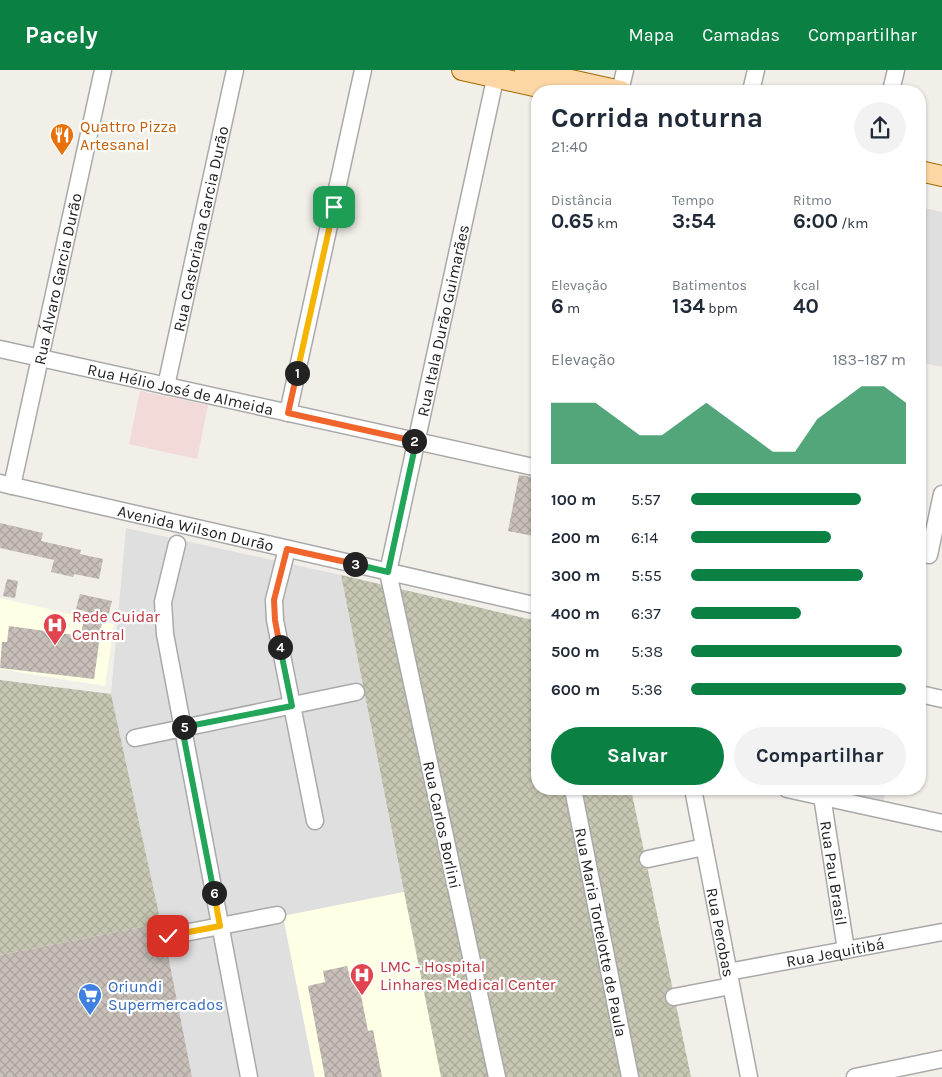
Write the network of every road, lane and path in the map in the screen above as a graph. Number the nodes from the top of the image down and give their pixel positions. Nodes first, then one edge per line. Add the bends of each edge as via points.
1 (104, 70) edge
2 (235, 70) edge
3 (364, 70) edge
4 (462, 70) edge
5 (524, 70) edge
6 (625, 70) edge
7 (756, 70) edge
8 (896, 70) edge
9 (496, 74) edge
10 (537, 85) edge
11 (593, 85) edge
12 (622, 85) edge
13 (752, 85) edge
14 (892, 85) edge
15 (926, 158) edge
16 (942, 162) edge
17 (926, 172) edge
18 (942, 176) edge
19 (0, 349) edge
20 (40, 358) junction
21 (166, 386) junction
22 (288, 413) junction
23 (416, 442) junction
24 (531, 467) edge
25 (6, 484) edge
26 (942, 494) edge
27 (176, 544) dead end
28 (287, 549) junction
29 (930, 555) edge
30 (388, 572) junction
31 (531, 606) edge
32 (356, 692) dead end
33 (926, 695) edge
34 (942, 699) edge
35 (292, 706) junction
36 (182, 728) junction
37 (135, 738) dead end
38 (574, 795) edge
39 (693, 795) edge
40 (817, 795) edge
41 (822, 796) junction
42 (315, 821) dead end
43 (942, 823) edge
44 (704, 847) junction
45 (648, 859) dead end
46 (277, 916) dead end
47 (220, 926) junction
48 (942, 932) edge
49 (168, 936) dead end
50 (846, 950) junction
51 (730, 979) junction
52 (674, 997) dead end
53 (942, 1059) edge
54 (249, 1077) edge
55 (497, 1077) edge
56 (630, 1077) edge
57 (749, 1077) edge
58 (855, 1077) edge

1 - 20 street, Rua Álvaro Garcia Durão
2 - 21 street, Rua Castoriana Garcia Durão
3 - 22 street
4 - 9 main road
5 - 11 main road
6 - 12 street
7 - 13 street
8 - 14 street
9 - 10 main road
9 - 23 street, Rua Itala Durão Guimarães
15 - 16 main road
17 - 18 main road
19 - 20 street, Rua Hélio José de Almeida
20 - 21 street, Rua Hélio José de Almeida
20 - 25 street, Rua Álvaro Garcia Durão
21 - 22 street, Rua Hélio José de Almeida
22 - 23 street, Rua Hélio José de Almeida
23 - 24 street, Rua Hélio José de Almeida
23 - 30 street, Rua Itala Durão Guimarães
25 - 28 street, Avenida Wilson Durão
26 - 29 street
27 - 36 street via 163,602 165,634
28 - 30 street, Avenida Wilson Durão
28 - 35 street via 274,600
30 - 31 street, Avenida Wilson Durão
30 - 55 street, Rua Carlos Borlini
32 - 35 street
33 - 34 street
35 - 36 street
35 - 42 street
36 - 37 street
36 - 47 street
38 - 56 street, Rua Maria Tortelotte de Paula
39 - 44 street, Rua Perobas
40 - 41 street
41 - 43 street
41 - 50 street, Rua Pau Brasil
44 - 45 street
44 - 51 street, Rua Perobas
46 - 47 street
47 - 49 street
47 - 54 street
48 - 50 street, Rua Jequitibá
50 - 51 street, Rua Jequitibá
51 - 52 street, Rua Jequitibá
51 - 57 street, Rua Perobas
53 - 58 street

